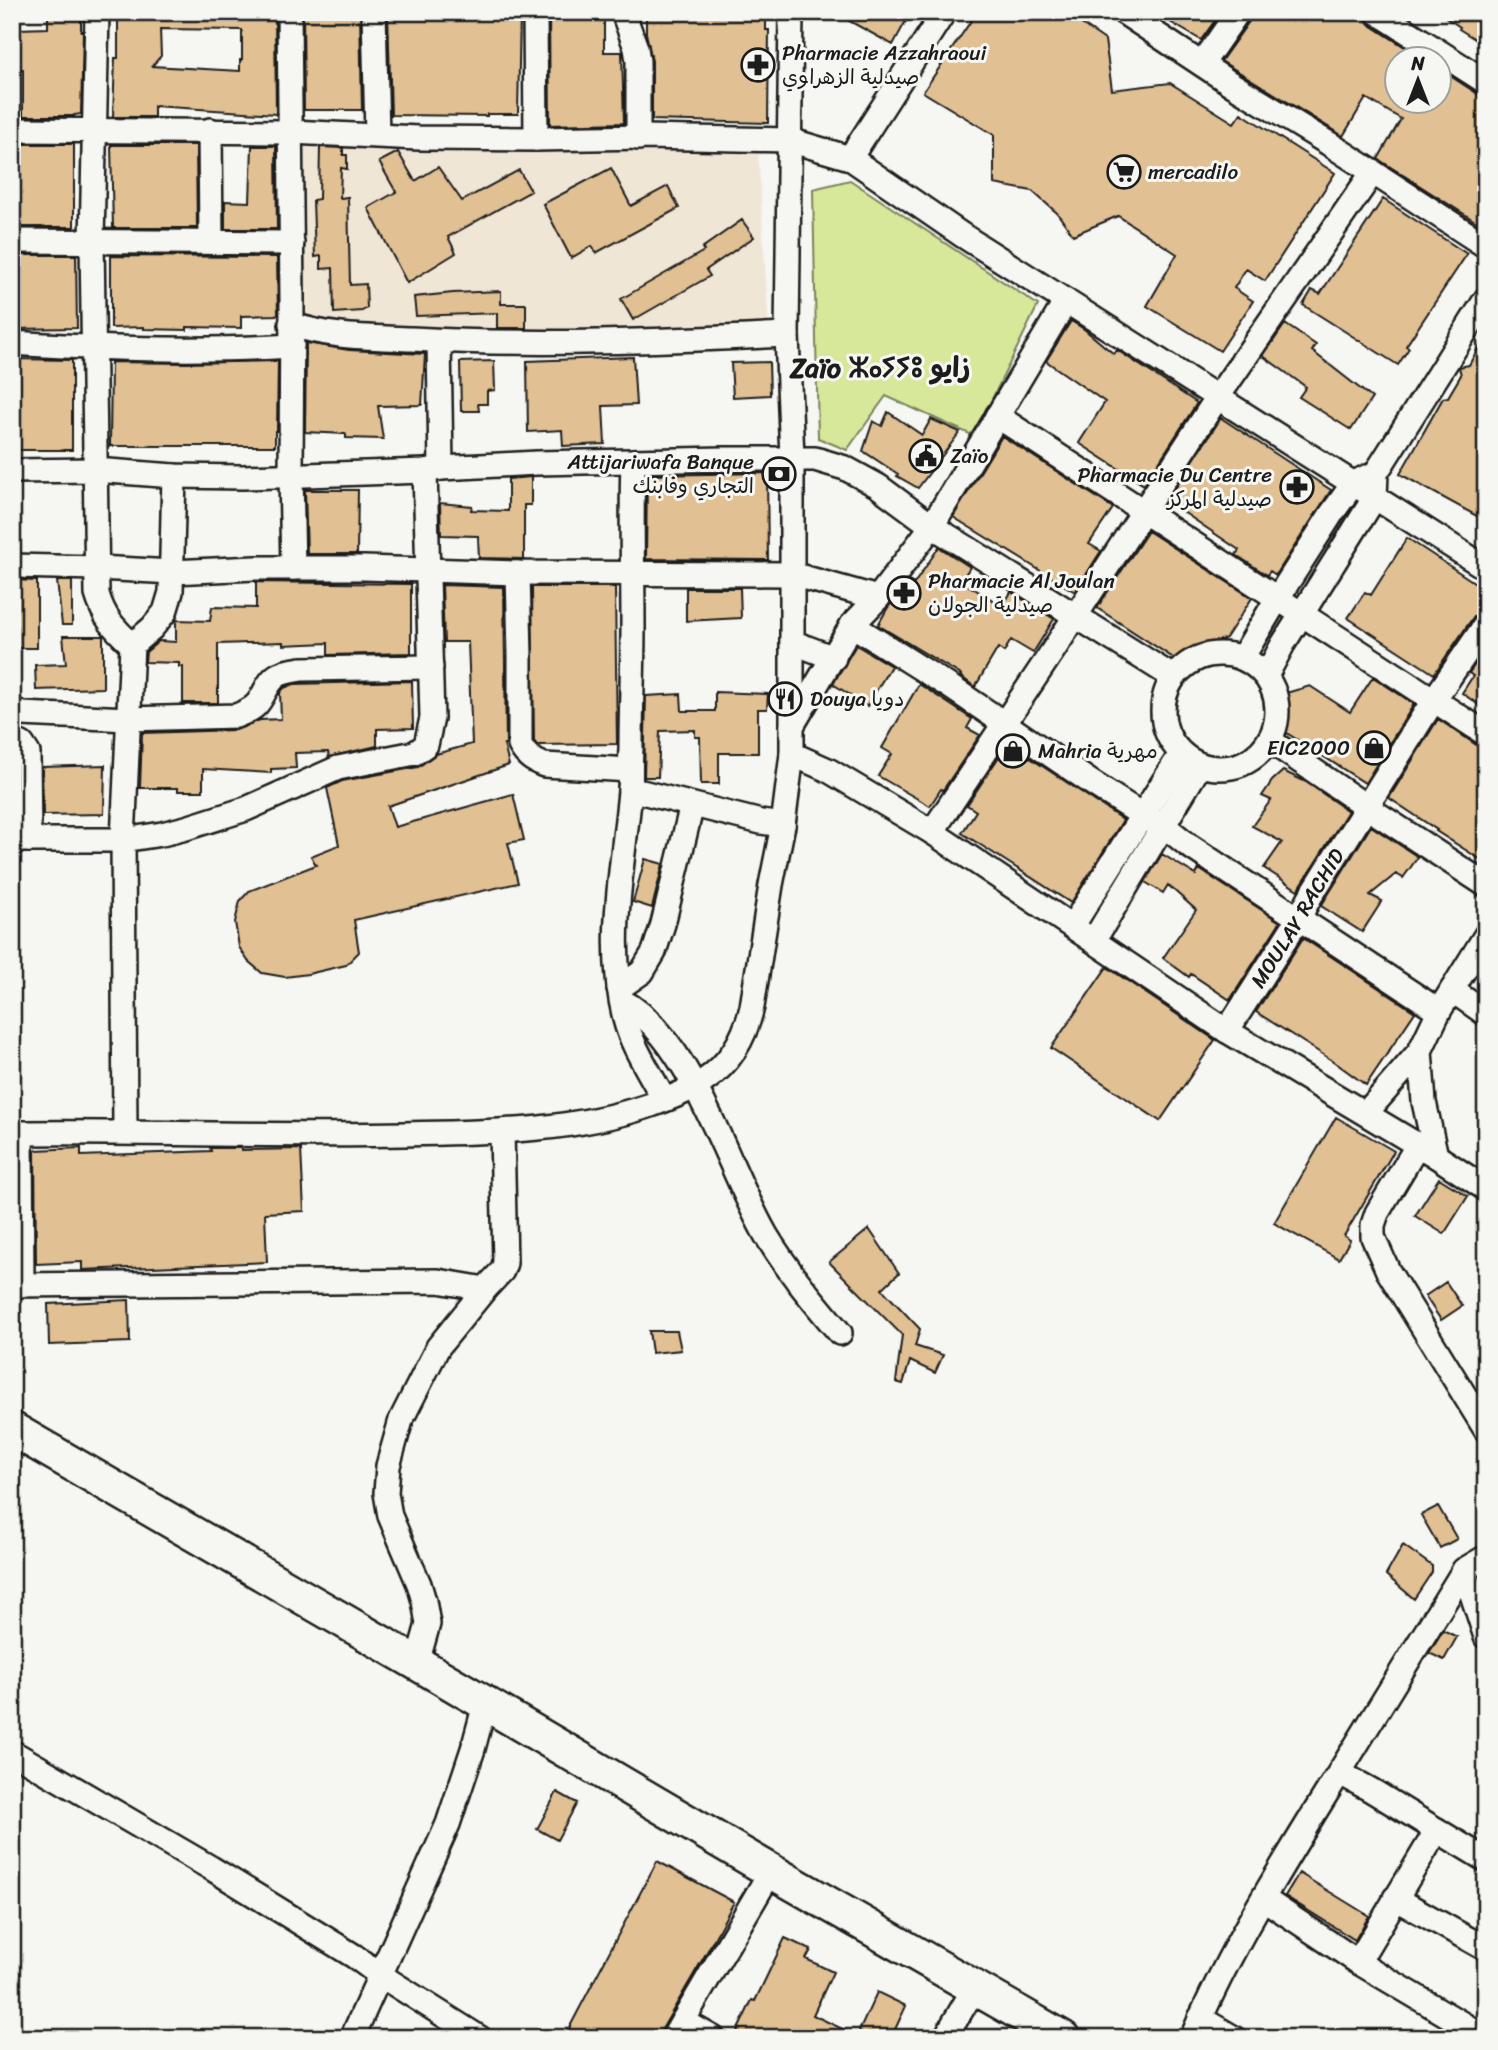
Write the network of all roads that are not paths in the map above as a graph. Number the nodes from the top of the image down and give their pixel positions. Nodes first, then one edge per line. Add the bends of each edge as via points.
1 (97, 12) edge
2 (289, 12) edge
3 (374, 12) edge
4 (535, 12) edge
5 (623, 12) edge
6 (791, 12) edge
7 (944, 12) edge
8 (1123, 12) edge
9 (1238, 12) edge
10 (1377, 12) edge
11 (1414, 22) edge
12 (1202, 64) junction
13 (1486, 82) edge
14 (95, 129) junction
15 (12, 130) edge
16 (210, 130) junction
17 (290, 132) junction
18 (377, 135) junction
19 (638, 138) junction
20 (536, 139) junction
21 (789, 140) junction
22 (850, 158) junction
23 (1373, 172) junction
24 (12, 241) edge
25 (92, 241) junction
26 (211, 242) junction
27 (292, 243) junction
28 (1486, 246) edge
29 (1486, 299) edge
30 (1066, 301) junction
31 (291, 335) junction
32 (787, 335) junction
33 (439, 341) junction
34 (12, 343) edge
35 (93, 348) junction
36 (1217, 398) junction
37 (997, 415) junction
38 (792, 458) junction
39 (633, 461) junction
40 (433, 469) junction
41 (95, 470) junction
42 (12, 471) edge
43 (1376, 472) junction
44 (174, 475) junction
45 (291, 475) junction
46 (1353, 484) junction
47 (1375, 497) junction
48 (1143, 511) junction
49 (932, 526) junction
50 (12, 566) edge
51 (97, 568) junction
52 (293, 568) junction
53 (1486, 568) edge
54 (428, 569) junction
55 (173, 572) junction
56 (518, 573) junction
57 (632, 573) junction
58 (792, 573) junction
59 (878, 598) junction
60 (1277, 599) junction
61 (1076, 615) junction
62 (1301, 615) junction
63 (1486, 624) edge
64 (852, 625) junction
65 (792, 642) junction
66 (132, 645) junction
67 (834, 658) junction
68 (1242, 658) junction
69 (431, 667) junction
70 (1266, 676) junction
71 (1173, 677) junction
72 (1433, 701) junction
73 (12, 709) edge
74 (128, 719) junction
75 (1005, 724) junction
76 (792, 726) junction
77 (1486, 734) edge
78 (12, 740) edge
79 (1269, 740) junction
80 (792, 754) junction
81 (1191, 759) junction
82 (630, 780) junction
83 (692, 805) junction
84 (1367, 807) junction
85 (1153, 820) junction
86 (783, 825) junction
87 (932, 832) junction
88 (21, 840) edge
89 (123, 840) junction
90 (1486, 885) edge
91 (1299, 918) junction
92 (1073, 925) junction
93 (1486, 935) edge
94 (1094, 940) junction
95 (1452, 990) junction
96 (621, 994) junction
97 (1439, 1011) junction
98 (1486, 1014) edge
99 (1227, 1031) junction
100 (1420, 1051) junction
101 (695, 1086) junction
102 (664, 1100) junction
103 (1366, 1113) junction
104 (125, 1132) junction
105 (502, 1132) junction
106 (17, 1133) edge
107 (1427, 1151) junction
108 (1484, 1184) edge
109 (17, 1285) edge
110 (485, 1289) junction
111 (840, 1333) dead end
112 (12, 1430) edge
113 (1486, 1430) edge
114 (1486, 1557) edge
115 (1464, 1570) junction
116 (1486, 1637) edge
117 (417, 1664) junction
118 (485, 1704) junction
119 (12, 1752) edge
120 (1340, 1773) junction
121 (1437, 1830) junction
122 (1486, 1860) edge
123 (771, 1871) junction
124 (1395, 1898) junction
125 (1264, 1899) junction
126 (1486, 1949) edge
127 (1359, 1962) junction
128 (380, 1975) junction
129 (975, 1987) junction
130 (1196, 2028) edge
131 (678, 2029) edge
132 (1470, 2034) edge
133 (474, 2036) edge
134 (352, 2038) edge
135 (713, 2038) edge
136 (945, 2038) edge
137 (1063, 2038) edge
138 (1234, 2038) edge

1 - 14 street
2 - 17 street
3 - 18 street
4 - 20 street
5 - 19 street via 638,61
6 - 21 street
7 - 22 street
8 - 12 street
9 - 12 street
10 - 11 street
11 - 13 street
12 - 23 street
14 - 15 street
14 - 16 street
14 - 25 street
16 - 17 street
16 - 26 street
17 - 18 street
17 - 27 street
18 - 20 street
19 - 20 street
19 - 21 street
21 - 22 street
21 - 32 street
22 - 30 street
23 - 28 street
23 - 36 street
24 - 25 street
25 - 26 street
25 - 35 street
26 - 27 street
27 - 31 street
29 - 43 street
30 - 36 street
30 - 37 street
31 - 33 street via 311,332
31 - 35 street via 232,348
31 - 45 street
32 - 33 street via 625,342
32 - 38 street
33 - 40 street
34 - 35 street
35 - 41 street
36 - 46 street
36 - 48 street
37 - 48 street
37 - 49 street
38 - 39 street
38 - 49 street via 845,468
38 - 58 street
39 - 40 street
39 - 57 street
40 - 45 street
40 - 54 street
41 - 42 street
41 - 44 street
41 - 51 street
43 - 46 street
43 - 47 street
44 - 45 street
44 - 55 street
45 - 52 street
46 - 47 street
46 - 60 street
47 - 53 street
47 - 62 street
48 - 60 street
48 - 61 street
49 - 59 street
49 - 61 street
50 - 51 street
51 - 55 street
51 - 66 street via 102,611
52 - 54 street
52 - 55 street
54 - 56 street
54 - 69 street
55 - 66 street via 165,612
56 - 57 street
56 - 82 street via 520,745 531,760 544,765
57 - 58 street
57 - 82 street
58 - 59 street
58 - 65 street
59 - 64 street
60 - 62 street
60 - 68 street
61 - 71 street
61 - 75 street
62 - 70 street
62 - 72 street
63 - 72 street, MOULAY RACHID
64 - 67 street
64 - 75 street
65 - 67 street
65 - 76 street
66 - 74 street
67 - 76 street
68 - 70 street
68 - 71 street via 1204,655
69 - 74 street via 288,671 272,680 248,712 236,716
69 - 89 street via 432,718 422,749 338,768 246,809 186,828
70 - 79 street via 1277,714
71 - 81 street via 1164,696 1162,717 1168,737
72 - 77 street
72 - 84 street, MOULAY RACHID
73 - 74 street via 22,714
74 - 89 street
75 - 85 street
75 - 87 street
76 - 80 street
78 - 88 street via 28,753
79 - 81 street via 1247,761 1232,767 1216,768
79 - 84 street
80 - 86 street
80 - 87 street via 828,770
81 - 85 street
82 - 83 street
82 - 96 street via 616,921
83 - 86 street
83 - 96 street via 654,952
84 - 90 street
84 - 91 street, MOULAY RACHID
85 - 91 street
85 - 92 street
85 - 94 street
86 - 101 street via 747,1027 734,1053
87 - 92 street
88 - 89 street
89 - 104 street
91 - 97 street
91 - 99 street, MOULAY RACHID
92 - 94 street
93 - 95 street
94 - 99 street
95 - 97 street
95 - 98 street
96 - 101 street via 657,1029
96 - 102 street via 629,1029
97 - 100 street
99 - 103 street
100 - 103 street
100 - 107 street
101 - 102 street
101 - 111 street via 765,1233
102 - 105 street via 585,1123
103 - 107 street
104 - 105 street
104 - 106 street
105 - 110 street via 505,1264
106 - 109 street
107 - 108 street
107 - 113 street via 1377,1213 1373,1237 1388,1271
109 - 110 street via 438,1282
110 - 117 street via 438,1347 401,1420 388,1466 390,1516 419,1584 428,1624
112 - 117 highway
114 - 115 street
115 - 116 street
115 - 120 street
117 - 118 highway
118 - 123 highway
118 - 128 street via 448,1824
119 - 128 street via 200,1861
120 - 121 street
120 - 125 street
121 - 122 street
121 - 124 street
123 - 129 highway
123 - 131 street
124 - 126 street
124 - 127 street
125 - 127 street
125 - 130 street
127 - 132 street
128 - 133 street
128 - 134 street
129 - 136 street
129 - 137 highway
130 - 138 street
131 - 135 street

